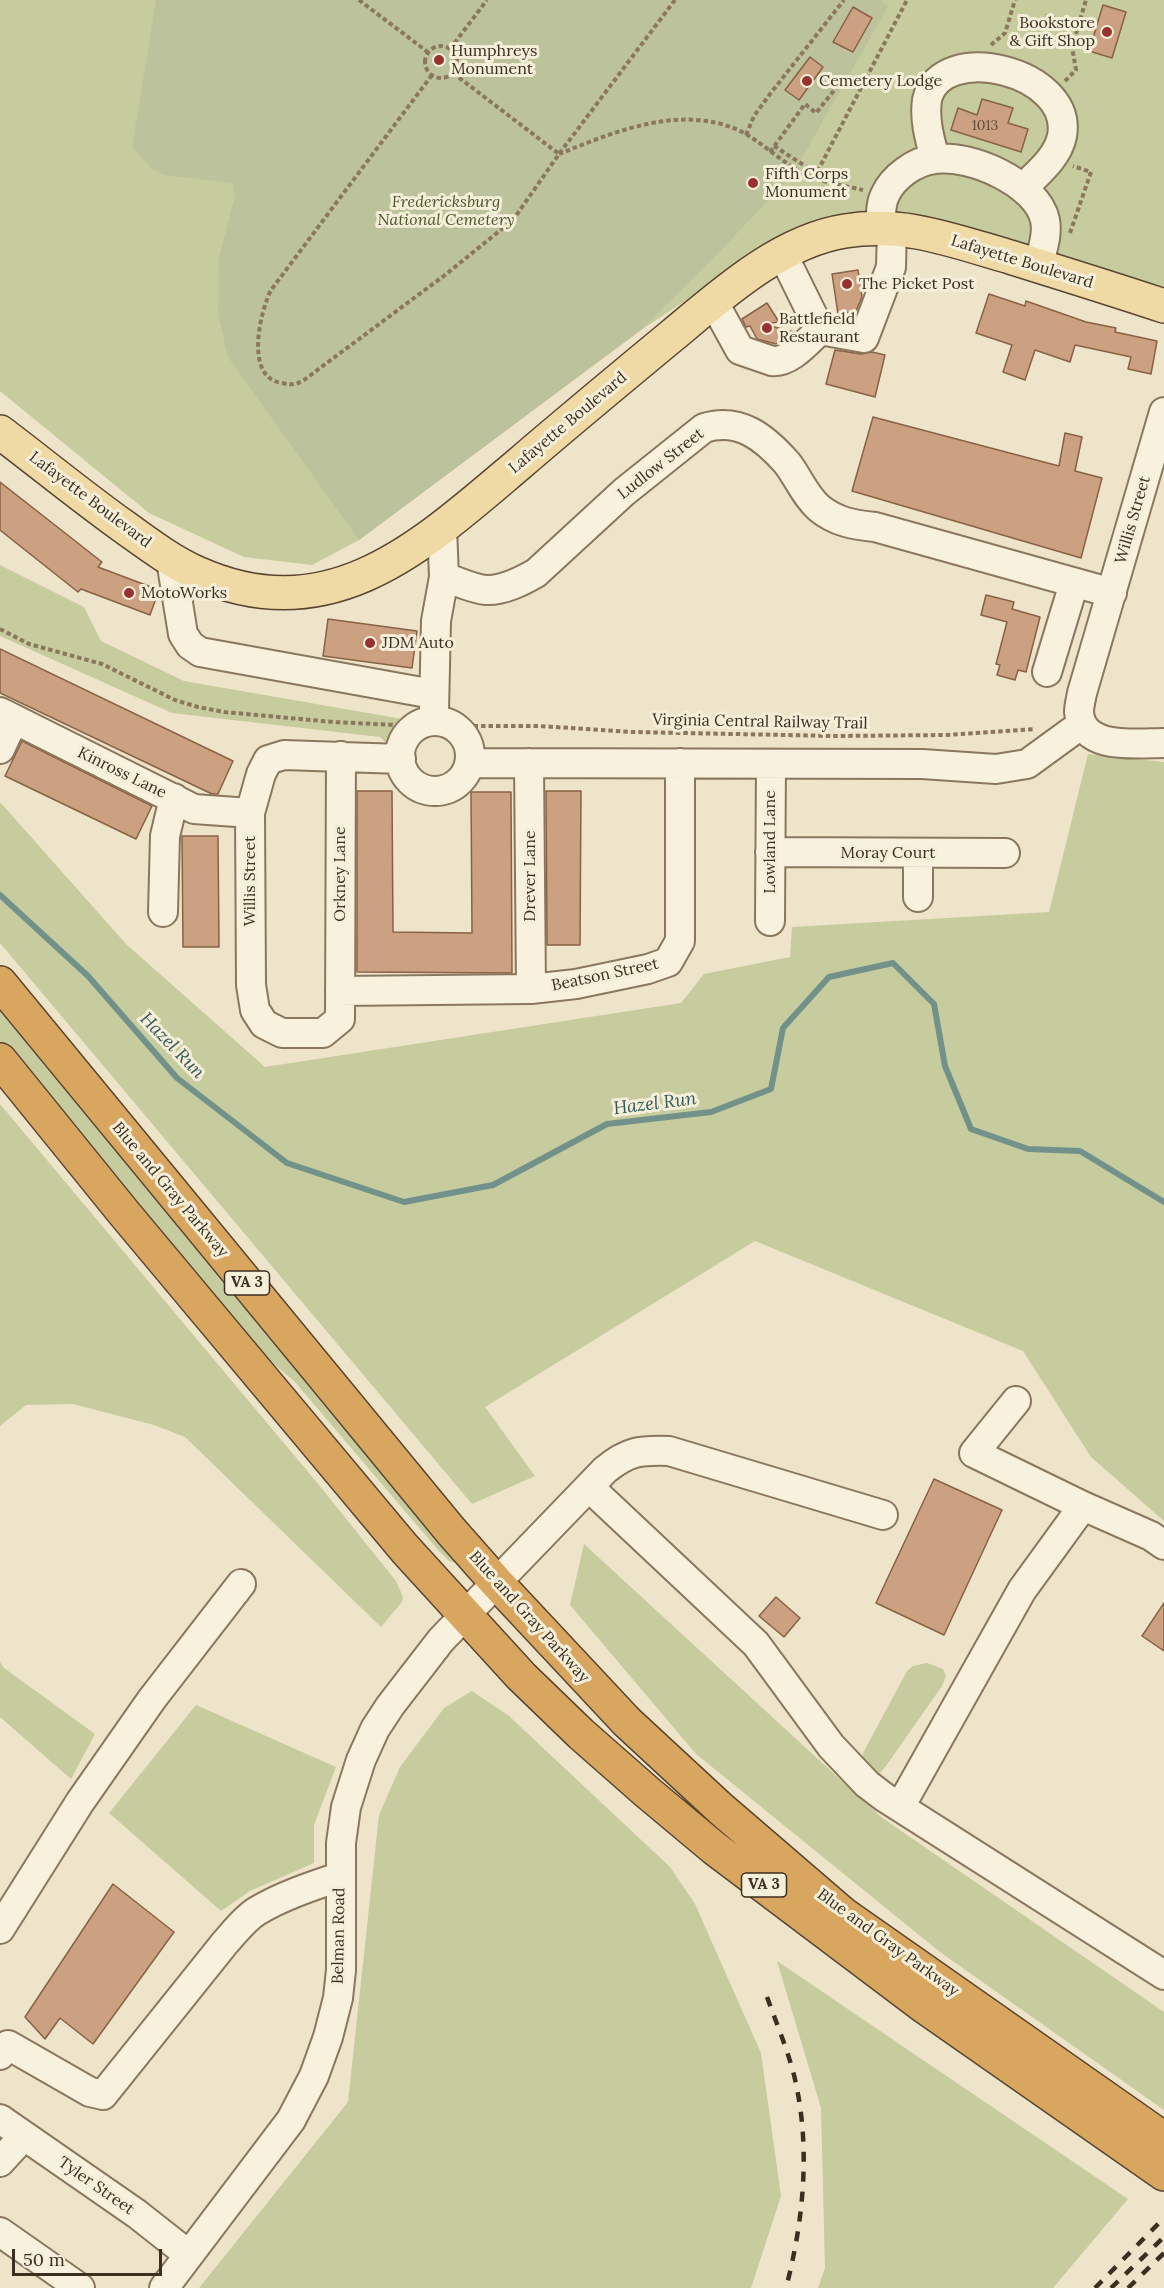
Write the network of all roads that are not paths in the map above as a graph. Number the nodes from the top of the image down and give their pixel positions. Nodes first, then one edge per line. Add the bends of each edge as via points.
1 (935, 159) junction
2 (1024, 187) junction
3 (887, 227) junction
4 (782, 253) junction
5 (1038, 266) junction
6 (713, 301) junction
7 (1164, 306) edge
8 (820, 330) junction
9 (1164, 412) edge
10 (0, 432) edge
11 (442, 528) junction
12 (171, 560) junction
13 (444, 577) junction
14 (1074, 583) junction
15 (1112, 593) junction
16 (1047, 672) dead end
17 (425, 713) junction
18 (7, 716) edge
19 (1082, 724) junction
20 (1164, 743) edge
21 (0, 749) edge
22 (340, 756) junction
23 (401, 759) junction
24 (470, 763) junction
25 (529, 763) junction
26 (680, 763) junction
27 (771, 764) junction
28 (174, 798) junction
29 (250, 813) junction
30 (770, 852) junction
31 (918, 853) junction
32 (1005, 853) dead end
33 (918, 897) dead end
34 (163, 912) dead end
35 (770, 921) dead end
36 (0, 984) edge
37 (531, 989) junction
38 (340, 991) junction
39 (0, 1060) edge
40 (1016, 1401) dead end
41 (589, 1487) junction
42 (1083, 1506) junction
43 (883, 1515) dead end
44 (1164, 1545) edge
45 (496, 1582) junction
46 (242, 1584) dead end
47 (464, 1616) junction
48 (900, 1807) junction
49 (339, 1877) junction
50 (0, 1929) edge
51 (1164, 1976) edge
52 (0, 2055) edge
53 (1101, 2112) junction
54 (0, 2119) edge
55 (24, 2136) junction
56 (1164, 2139) edge
57 (0, 2162) edge
58 (1164, 2174) edge
59 (0, 2232) edge
60 (189, 2255) junction
61 (80, 2288) edge
62 (164, 2288) edge

1 - 2 street via 981,167
1 - 2 street via 927,123 928,98 944,76 975,68 1026,77 1050,97 1063,124 1059,147
1 - 3 street via 916,165 893,182 881,205
2 - 5 street via 1045,219
3 - 4 main road, Lafayette Boulevard via 815,238
3 - 5 main road, Lafayette Boulevard via 954,240
3 - 8 street via 891,267 864,338
4 - 6 main road, Lafayette Boulevard
4 - 8 street
5 - 7 main road, Lafayette Boulevard
6 - 8 street via 740,350 772,361 790,356
6 - 11 main road, Lafayette Boulevard
9 - 15 street, Willis Street
10 - 12 main road, Lafayette Boulevard
11 - 12 main road, Lafayette Boulevard via 381,568 352,581 289,593 222,583
11 - 13 street
12 - 17 street via 183,634 200,652
13 - 14 street, Ludlow Street via 486,590 526,579 624,492 704,428 718,423 747,429 767,444 818,507 833,518 850,525 875,526
13 - 17 street
14 - 15 street, Ludlow Street
14 - 16 street
15 - 19 street, Willis Street via 1082,693
17 - 23 street via 403,743
17 - 24 street via 456,726 466,739
18 - 21 street
18 - 28 street, Kinross Lane
19 - 20 street via 1089,734 1100,739
19 - 27 street via 1027,764 996,770 922,764
22 - 23 street, Willis Street
22 - 29 street, Willis Street via 284,754 268,760
22 - 38 street, Orkney Lane
23 - 24 street via 413,783 435,790 457,783
24 - 25 street
25 - 26 street
25 - 37 street, Drever Lane
26 - 27 street
26 - 37 street, Beatson Street via 680,941 668,962 617,976
27 - 30 street, Lowland Lane
28 - 29 street, Kinross Lane via 194,809
28 - 34 street via 165,836
29 - 38 street, Willis Street via 251,985 255,1010 264,1024 282,1033 323,1033 340,1019
30 - 31 street, Moray Court
30 - 35 street, Lowland Lane
31 - 32 street, Moray Court
31 - 33 street
36 - 45 highway, Blue and Gray Parkway / VA 3
37 - 38 street, Beatson Street
39 - 47 highway, Blue and Gray Parkway / VA 3 via 333,1464
40 - 42 street via 974,1453
41 - 43 street, Belman Road via 622,1456 649,1450 669,1451
41 - 45 street, Belman Road
41 - 48 street via 756,1644 849,1766
42 - 44 street
42 - 48 street via 1022,1590
45 - 47 street, Belman Road
45 - 53 highway, Blue and Gray Parkway / VA 3 via 627,1722 721,1809 843,1914
46 - 50 street via 152,1699
47 - 49 street, Belman Road via 441,1640 375,1729 346,1807
47 - 53 highway, Blue and Gray Parkway / VA 3 via 581,1734 714,1848 925,2007
48 - 51 street
49 - 52 street via 266,1907 243,1924 103,2095 90,2092 8,2045
49 - 60 street, Belman Road via 338,1998 314,2076 291,2120
53 - 56 highway, Blue and Gray Parkway / VA 3
53 - 58 highway, Blue and Gray Parkway / VA 3
54 - 55 street, Tyler Street
55 - 57 street
55 - 60 street, Tyler Street
59 - 61 street
60 - 62 street, Belman Road

